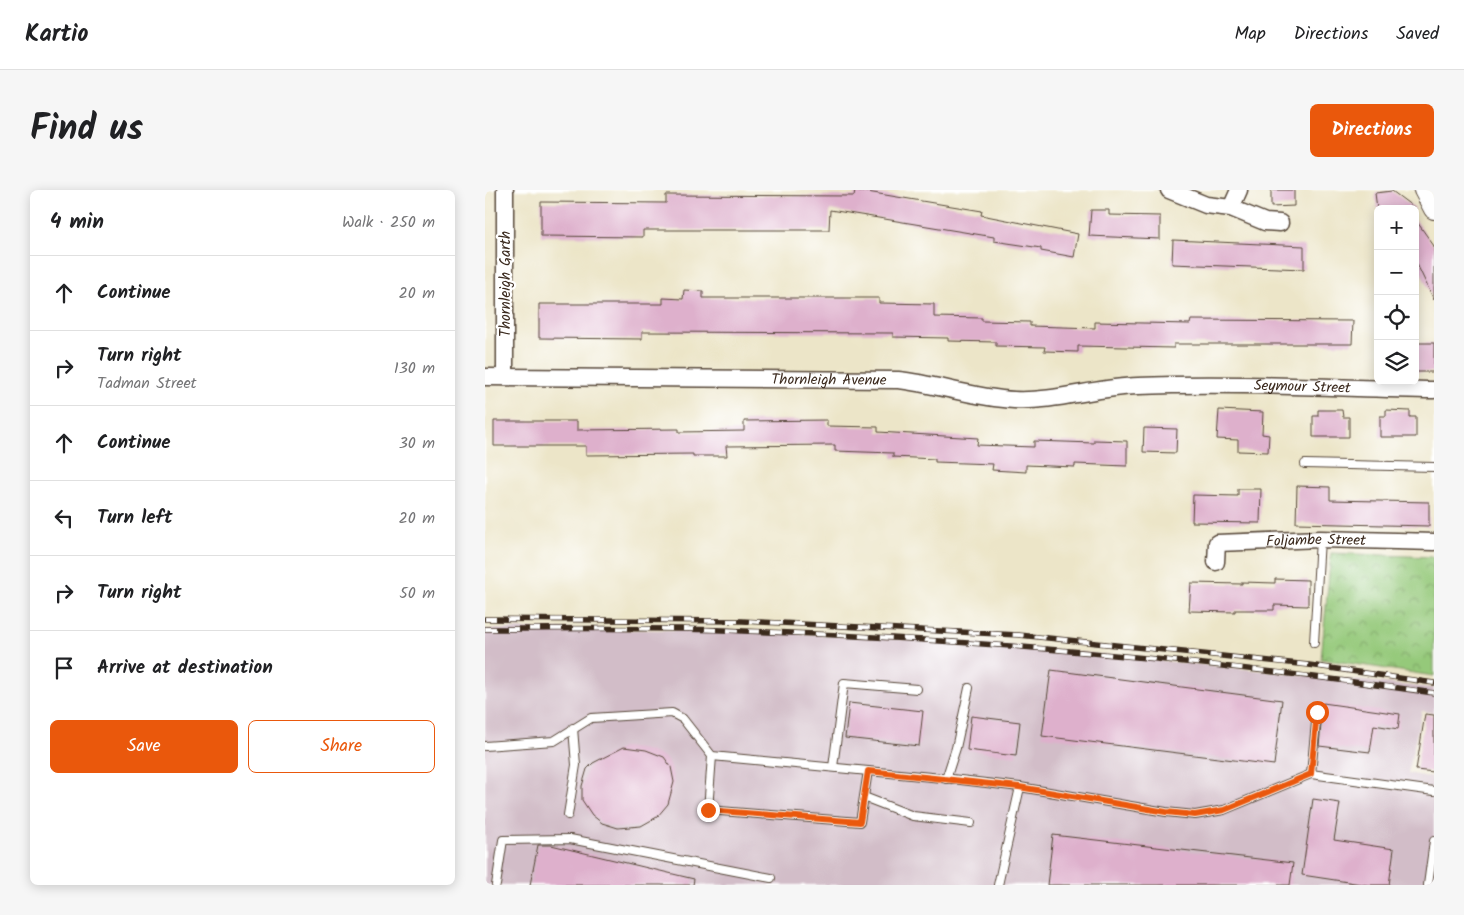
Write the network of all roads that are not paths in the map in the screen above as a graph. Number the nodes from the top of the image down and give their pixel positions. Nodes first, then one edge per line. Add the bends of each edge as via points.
1 (505, 190) edge
2 (1169, 190) edge
3 (1239, 190) edge
4 (1424, 190) edge
5 (1231, 208) junction
6 (1434, 209) edge
7 (1280, 224) dead end
8 (485, 377) edge
9 (505, 377) junction
10 (1170, 384) joint
11 (1434, 390) edge
12 (1305, 464) dead end
13 (1434, 467) edge
14 (1320, 540) junction
15 (1434, 542) edge
16 (1216, 562) dead end
17 (1314, 643) dead end
18 (969, 688) dead end
19 (917, 689) dead end
20 (1317, 712) dead end
21 (573, 728) junction
22 (485, 746) edge
23 (713, 756) junction
24 (833, 767) junction
25 (868, 771) junction
26 (1311, 774) junction
27 (949, 779) junction
28 (1019, 787) junction
29 (1434, 791) edge
30 (864, 797) junction
31 (568, 815) dead end
32 (971, 823) dead end
33 (1434, 841) edge
34 (771, 878) dead end
35 (496, 885) edge
36 (998, 885) edge
37 (1428, 885) edge

1 - 9 street, Thornleigh Garth
2 - 5 street via 1206,205
3 - 5 street
4 - 6 street
5 - 7 street via 1265,222
8 - 9 street, Thornleigh Avenue
9 - 10 street, Thornleigh Avenue via 898,380 927,383 984,397 1038,400 1119,386
10 - 11 street, Seymour Street
12 - 13 lane
14 - 15 street, Foljambe Street
14 - 16 street, Foljambe Street via 1217,543
14 - 17 lane
18 - 27 lane
19 - 24 lane via 843,683
20 - 26 lane
21 - 22 lane via 554,741
21 - 23 lane via 591,718 672,713 683,720
21 - 31 lane via 576,765
23 - 24 lane
23 - 30 lane via 708,810 860,822
24 - 25 lane
25 - 27 lane
25 - 30 lane
26 - 28 lane via 1224,810 1195,815
26 - 29 lane
27 - 28 lane
28 - 36 lane
30 - 32 lane via 913,816
33 - 37 lane
34 - 35 lane via 570,839 529,838 503,840

